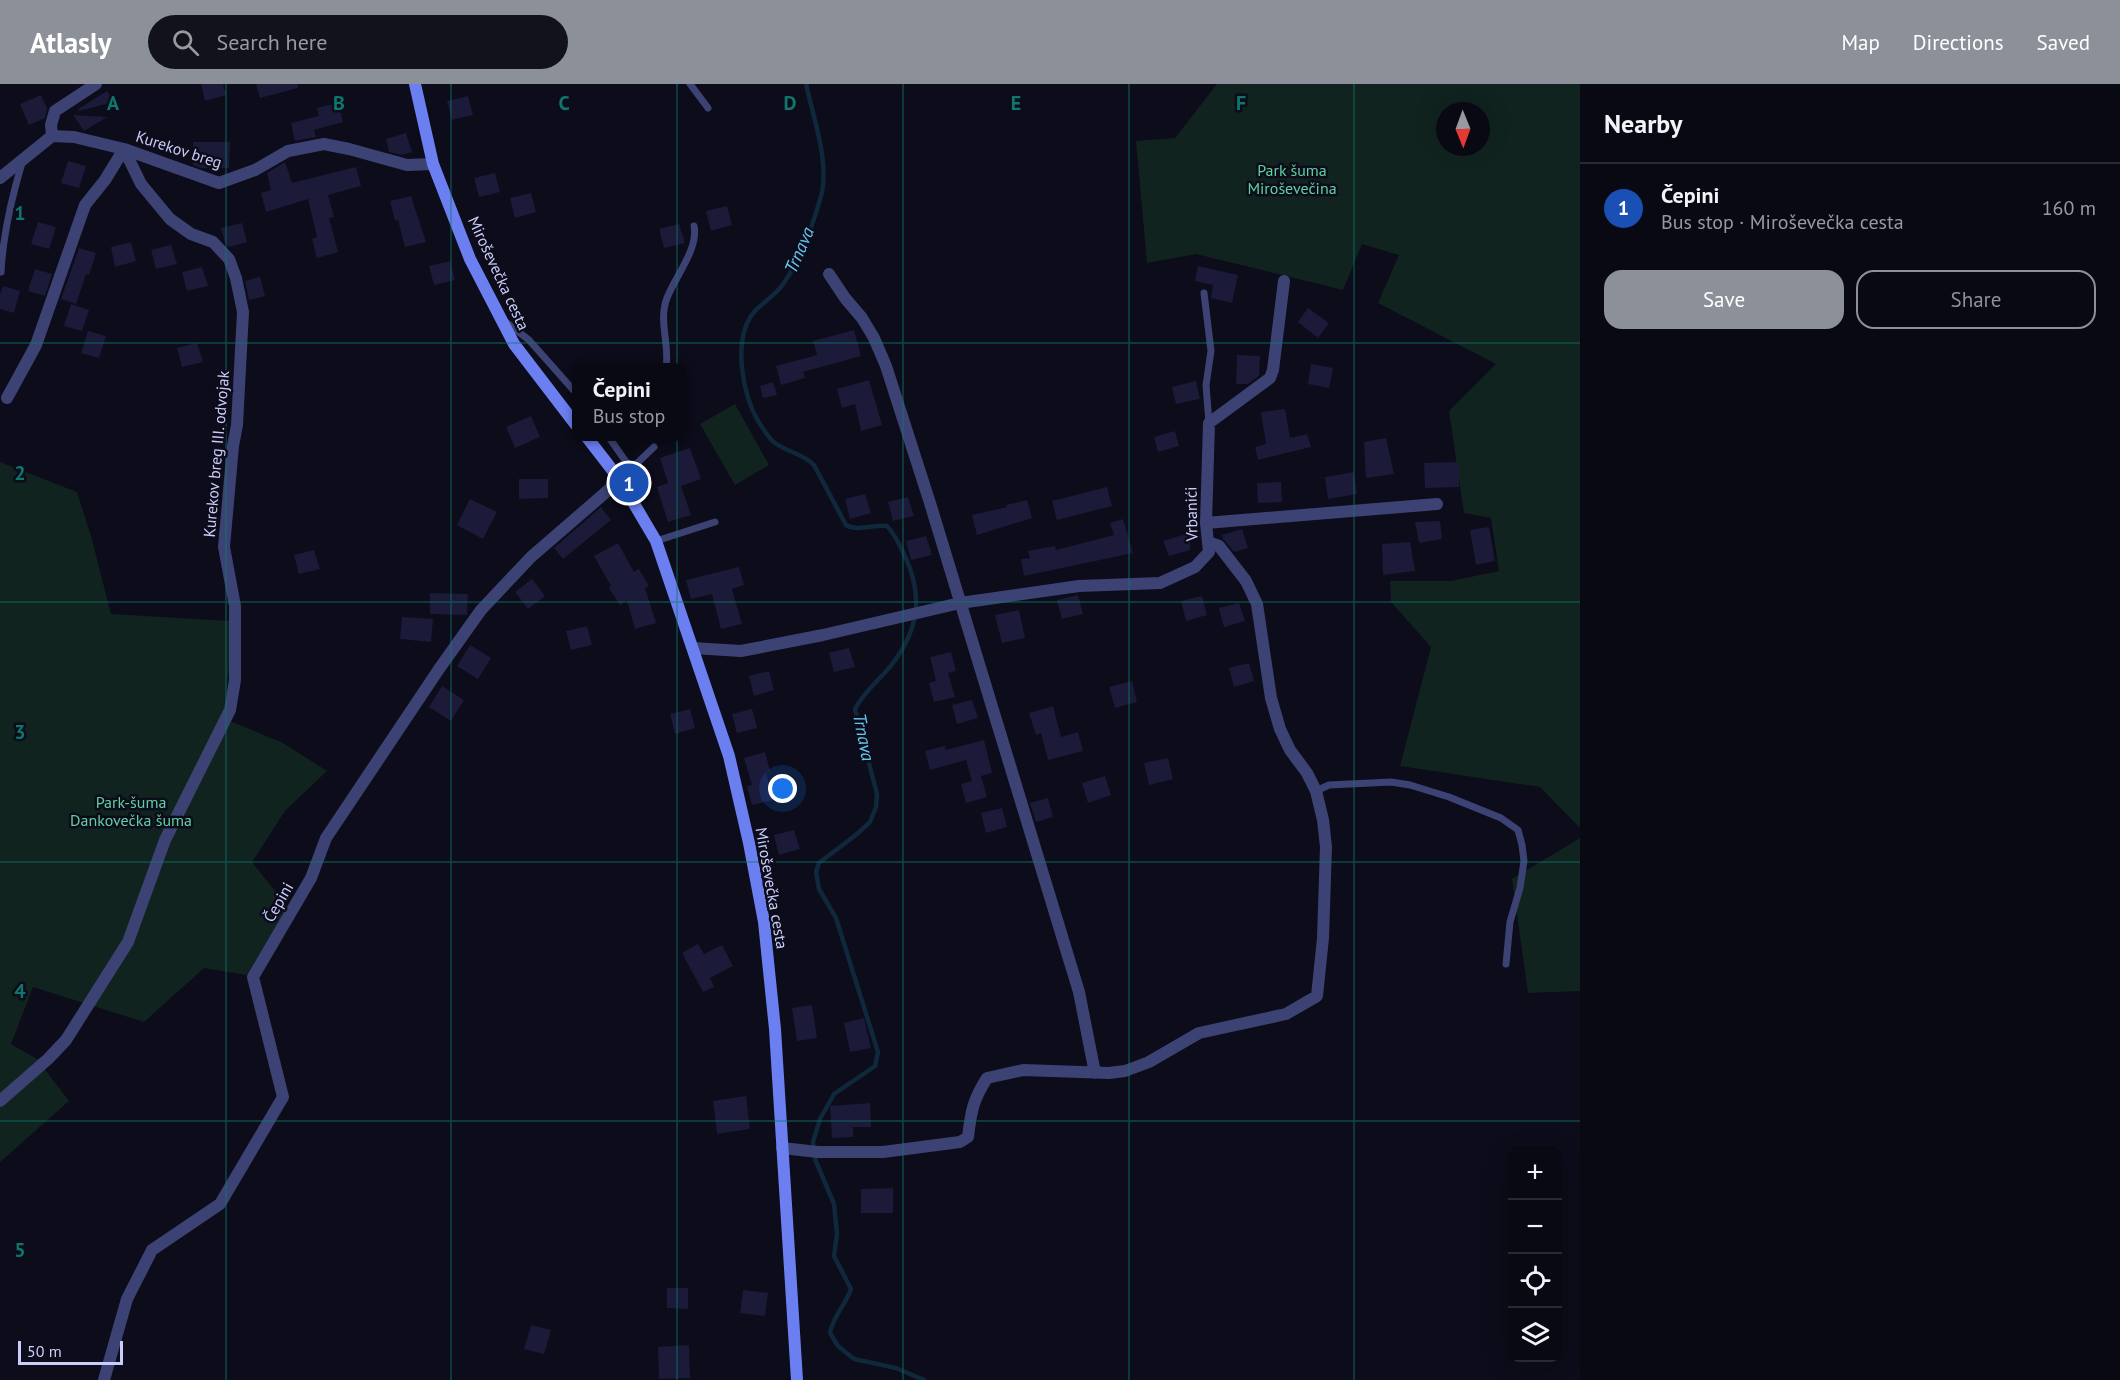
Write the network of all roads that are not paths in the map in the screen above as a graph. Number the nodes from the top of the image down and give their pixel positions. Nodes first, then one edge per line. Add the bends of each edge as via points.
1 (96, 84) edge
2 (415, 84) edge
3 (690, 84) edge
4 (708, 108) dead end
5 (52, 136) junction
6 (123, 149) junction
7 (22, 161) junction
8 (433, 164) junction
9 (0, 178) edge
10 (694, 226) dead end
11 (1, 272) edge
12 (829, 274) dead end
13 (1284, 281) dead end
14 (1204, 293) dead end
15 (501, 318) junction
16 (666, 363) edge
17 (572, 388) edge
18 (7, 398) dead end
19 (572, 420) edge
20 (1209, 423) junction
21 (590, 441) edge
22 (611, 441) edge
23 (654, 447) dead end
24 (631, 469) junction
25 (620, 480) junction
26 (1437, 504) dead end
27 (715, 522) dead end
28 (1206, 523) junction
29 (656, 541) junction
30 (1208, 542) junction
31 (960, 603) junction
32 (693, 648) junction
33 (1316, 791) junction
34 (1506, 964) dead end
35 (1095, 1073) junction
36 (0, 1101) edge
37 (782, 1148) junction
38 (104, 1380) edge
39 (797, 1380) edge

1 - 5 street via 55,111
2 - 8 main road, Miroševečka cesta
3 - 4 lane
5 - 6 street, Kurekov breg
5 - 7 street
6 - 8 street, Kurekov breg via 219,183 255,170 288,151 324,144 407,165
6 - 18 street via 85,205 36,345
6 - 36 street, Kurekov breg III. odvojak via 141,184 170,219 191,234 213,242 229,259 236,278 243,312 237,425 224,547 235,606 235,680 230,710 165,840 128,942 66,1040
7 - 9 street
7 - 11 lane via 9,204
8 - 15 main road, Miroševečka cesta via 470,259
10 - 16 lane via 694,242 663,311
12 - 31 street via 862,318 886,366
13 - 20 street via 1270,378
14 - 20 lane via 1211,351 1206,385
15 - 17 lane via 529,340
15 - 19 main road, Miroševečka cesta via 514,344
20 - 28 street, Vrbanići
21 - 25 main road, Miroševečka cesta
22 - 24 lane
23 - 24 lane
24 - 25 lane
25 - 29 main road, Miroševečka cesta
25 - 38 street, Čepini via 531,557 481,610 326,838 311,878 253,977 283,1097 220,1204 152,1250 126,1299
26 - 28 street
27 - 29 lane
28 - 30 street, Vrbanići
29 - 32 main road, Miroševečka cesta
30 - 31 street, Vrbanići via 1209,552 1195,567 1160,583 1079,586
30 - 33 street via 1219,546 1246,581 1257,604 1271,698 1280,729
31 - 32 street, Vrbanići via 741,651
31 - 35 street via 1079,992
32 - 37 main road, Miroševečka cesta via 729,756 764,922
33 - 34 lane via 1329,785 1410,785 1501,818 1518,830 1524,861 1510,922
33 - 35 street via 1326,847 1317,996 1286,1014 1199,1033 1125,1071
35 - 37 street via 1023,1071 987,1078 976,1095 968,1137 960,1142 883,1152
37 - 39 main road, Miroševečka cesta

